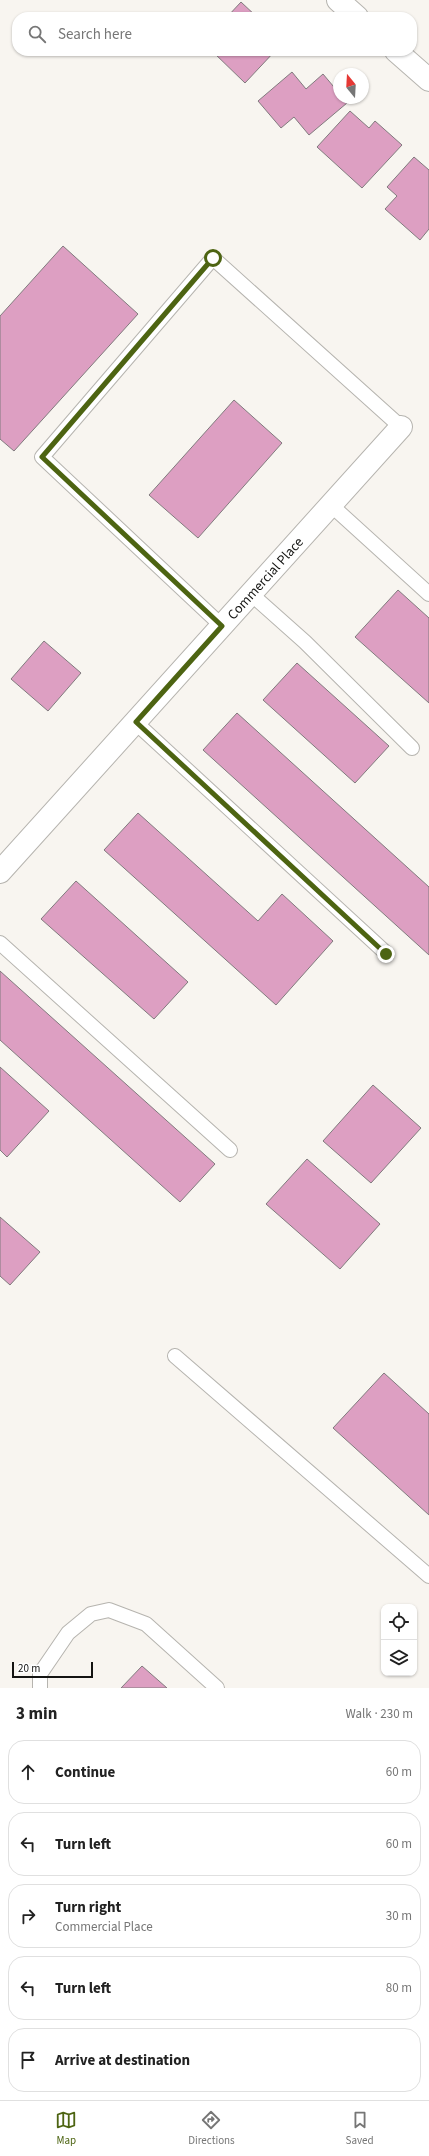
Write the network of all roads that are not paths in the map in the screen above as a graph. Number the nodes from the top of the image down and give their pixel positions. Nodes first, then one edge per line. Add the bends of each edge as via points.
1 (338, 0) edge
2 (351, 12) edge
3 (403, 56) edge
4 (426, 72) edge
5 (401, 427) joint
6 (331, 506) junction
7 (251, 594) junction
8 (429, 594) edge
9 (222, 626) junction
10 (136, 722) junction
11 (412, 748) dead end
12 (0, 872) edge
13 (0, 943) edge
14 (386, 954) dead end
15 (230, 1150) dead end
16 (175, 1356) dead end
17 (429, 1576) edge
18 (40, 1688) edge
19 (217, 1688) edge

1 - 2 street
3 - 4 street
5 - 6 street, Commercial Place
5 - 9 lane via 213,258 42,457
6 - 7 street, Commercial Place
6 - 8 lane
7 - 9 street, Commercial Place
7 - 11 lane via 305,642
9 - 10 street, Commercial Place
10 - 12 street, Commercial Place
10 - 14 lane
13 - 15 lane
16 - 17 lane
18 - 19 lane via 40,1674 68,1633 90,1614 109,1610 146,1624

